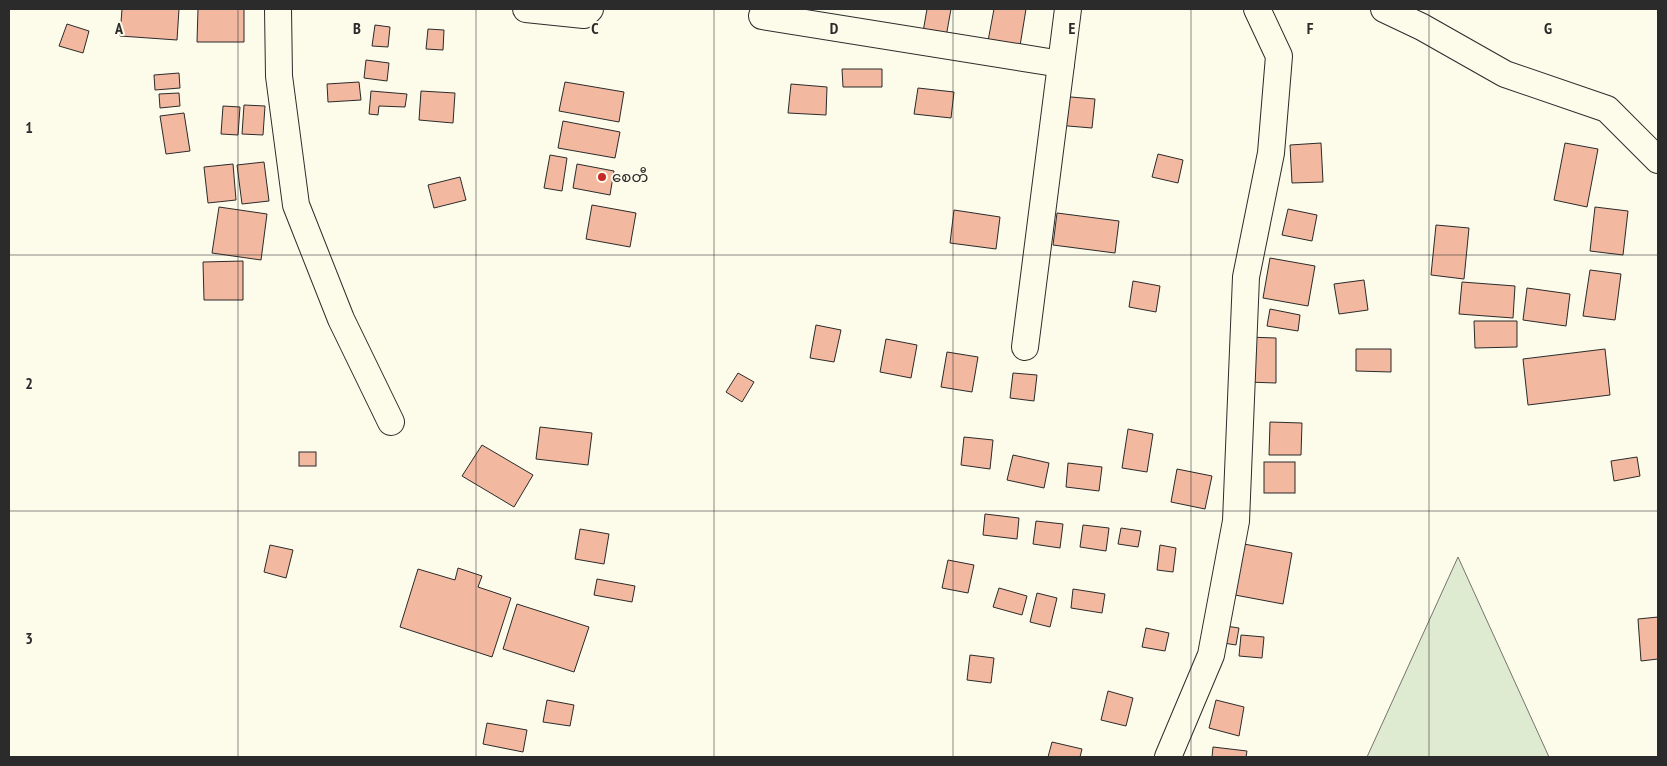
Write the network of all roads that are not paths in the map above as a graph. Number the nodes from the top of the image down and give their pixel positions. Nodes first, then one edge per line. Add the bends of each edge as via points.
1 (278, 9) edge
2 (526, 9) edge
3 (590, 9) edge
4 (1068, 9) edge
5 (1257, 9) edge
6 (1384, 9) edge
7 (762, 16) dead end
8 (1061, 64) junction
9 (1658, 160) edge
10 (1025, 347) dead end
11 (391, 422) dead end
12 (1168, 757) edge

1 - 11 street via 279,76 296,205 341,319
2 - 3 street via 584,15
4 - 8 street
5 - 12 street via 1280,56 1270,153 1246,277 1236,521 1210,655
6 - 9 street via 1505,74 1607,109
7 - 8 street
8 - 10 street

